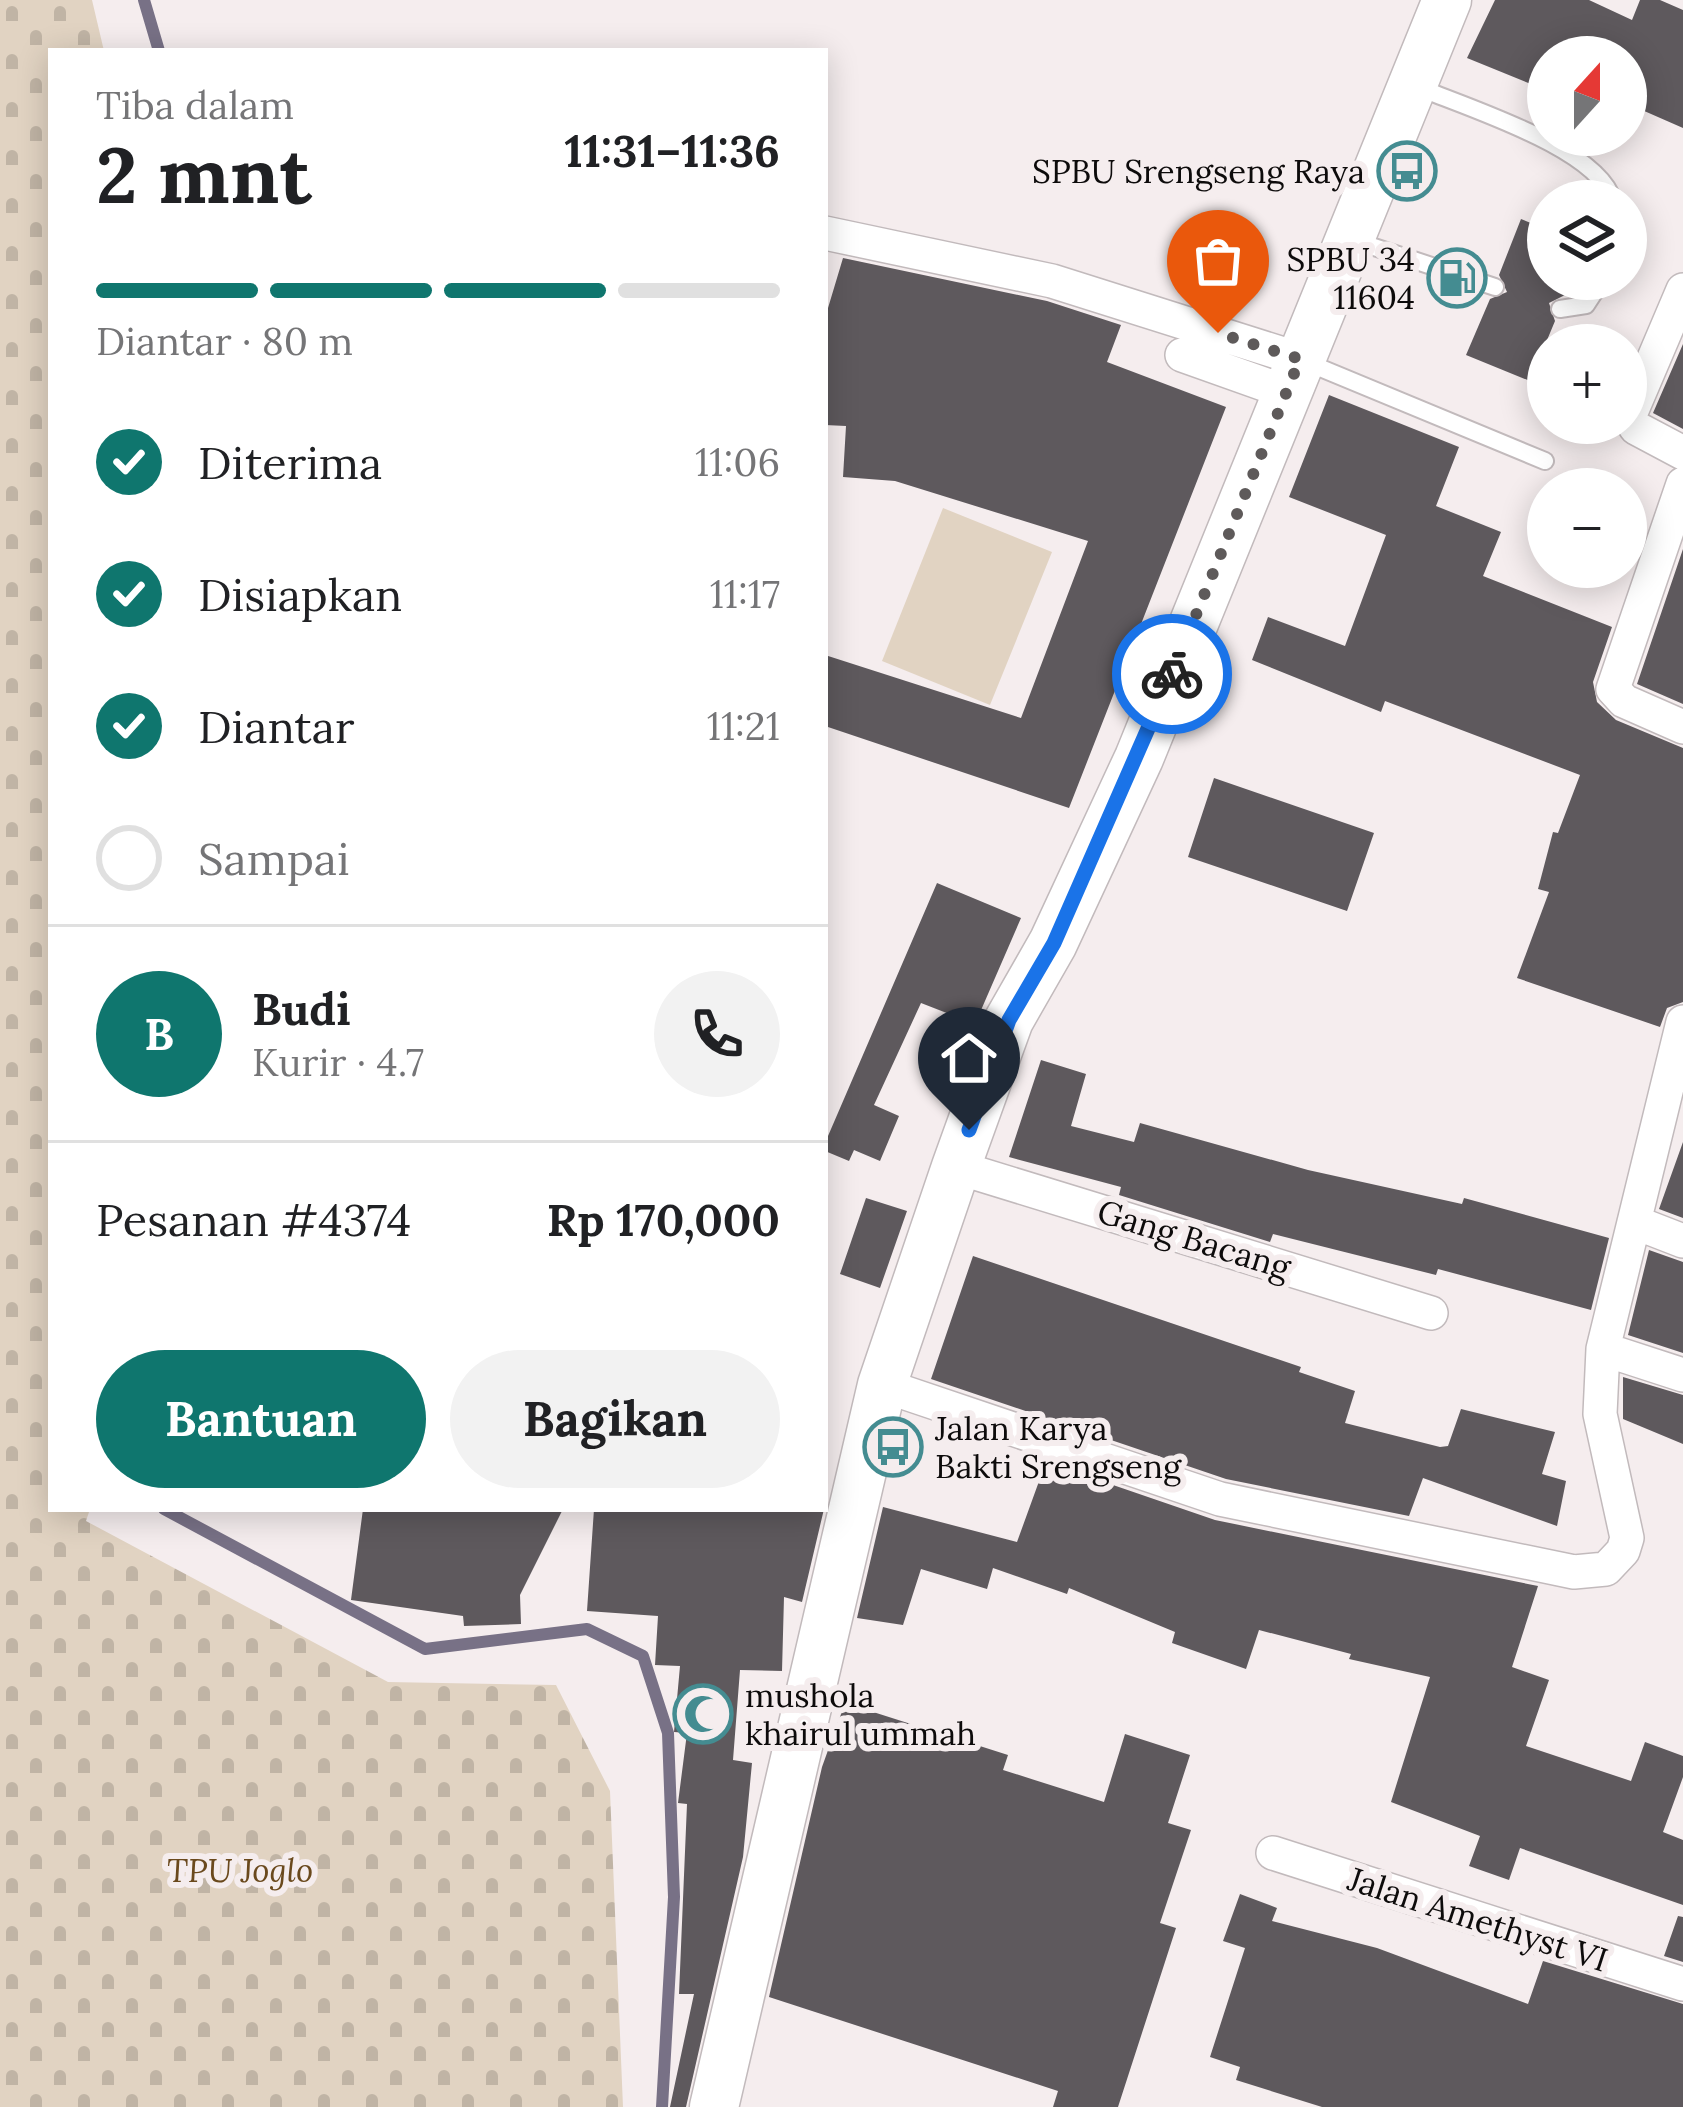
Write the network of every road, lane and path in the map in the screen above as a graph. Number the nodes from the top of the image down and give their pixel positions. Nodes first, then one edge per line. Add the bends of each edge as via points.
1 (1447, 0) edge
2 (1411, 84) junction
3 (1602, 180) edge
4 (828, 233) edge
5 (1350, 239) junction
6 (1495, 287) dead end
7 (1683, 290) edge
8 (1589, 300) edge
9 (1560, 309) dead end
10 (1182, 355) dead end
11 (1293, 376) junction
12 (1683, 453) edge
13 (1545, 461) dead end
14 (1679, 503) edge
15 (1683, 727) edge
16 (1683, 1022) edge
17 (956, 1167) junction
18 (1634, 1222) junction
19 (1683, 1240) edge
20 (1431, 1313) dead end
21 (1603, 1348) junction
22 (1683, 1375) edge
23 (881, 1385) junction
24 (1273, 1853) dead end
25 (1683, 1984) edge
26 (714, 2107) edge

1 - 2 main road
2 - 3 lane via 1575,155
2 - 5 main road
4 - 11 street via 1052,281
5 - 6 lane
5 - 11 main road
7 - 12 street via 1630,424
8 - 9 lane
10 - 11 street
11 - 13 lane
11 - 17 main road via 1139,758 1054,943 1009,1020
14 - 15 street via 1613,689
16 - 18 street
17 - 20 street, Gang Bacang
17 - 23 main road
18 - 19 street
18 - 21 street
21 - 22 street
21 - 23 street via 1600,1414 1627,1538 1613,1564 1597,1572 1220,1499
23 - 26 main road
24 - 25 street, Jalan Amethyst VI

